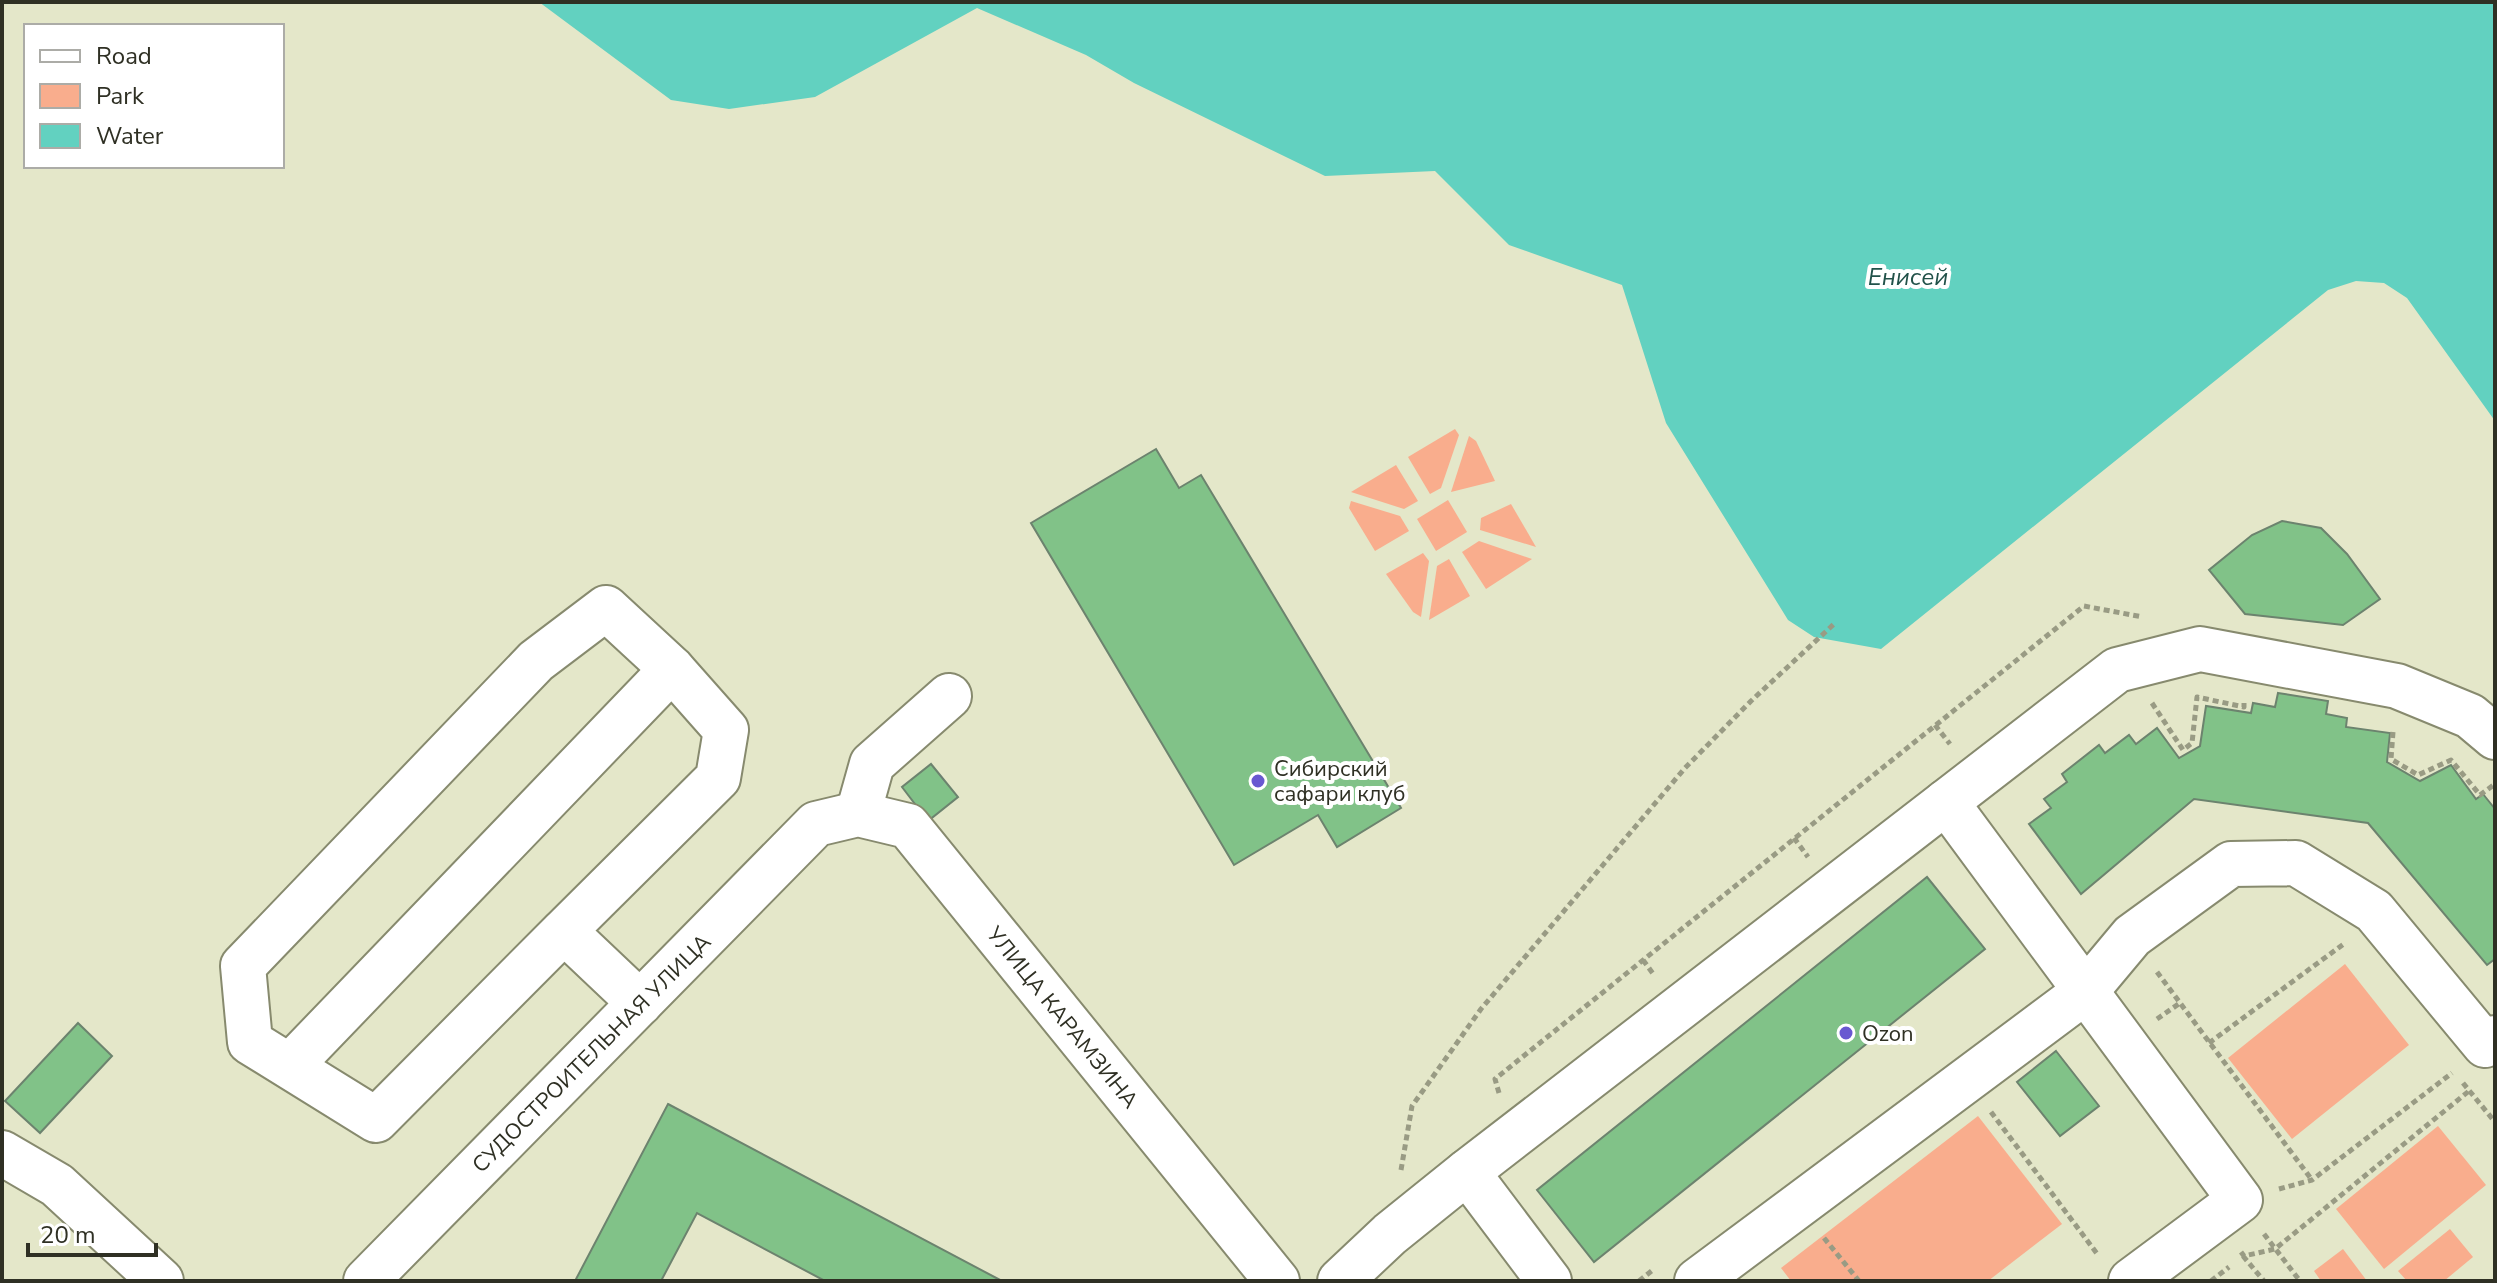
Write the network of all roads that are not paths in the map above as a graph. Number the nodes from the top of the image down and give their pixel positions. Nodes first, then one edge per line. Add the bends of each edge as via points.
1 (672, 669) junction
2 (949, 696) dead end
3 (2495, 737) edge
4 (1946, 802) junction
5 (858, 814) junction
6 (816, 824) joint
7 (564, 931) junction
8 (2086, 991) junction
9 (640, 1003) junction
10 (2495, 1038) edge
11 (290, 1066) junction
12 (2, 1153) edge
13 (1467, 1172) junction
14 (2115, 1268) edge
15 (161, 1281) edge
16 (366, 1281) edge
17 (1277, 1281) edge
18 (1340, 1281) edge
19 (1549, 1281) edge
20 (1697, 1281) edge

1 - 7 street via 726,730 718,778
1 - 11 street
1 - 11 street via 606,608 525,672 243,966 250,1042
2 - 5 street via 872,764
3 - 4 street via 2470,716 2397,686 2200,649 2117,670
4 - 8 street
4 - 13 street
5 - 6 street, УЛИЦА КАРАМЗИНА
5 - 17 street, УЛИЦА КАРАМЗИНА via 908,826
6 - 9 street, СУДОСТРОИТЕЛЬНАЯ УЛИЦА
7 - 9 street
7 - 11 street via 376,1120
8 - 10 street via 2132,936 2231,864 2296,863 2374,911 2485,1045
8 - 14 street via 2240,1200
8 - 20 street
9 - 16 street, СУДОСТРОИТЕЛЬНАЯ УЛИЦА
12 - 15 street via 57,1185
13 - 18 street
13 - 19 street

